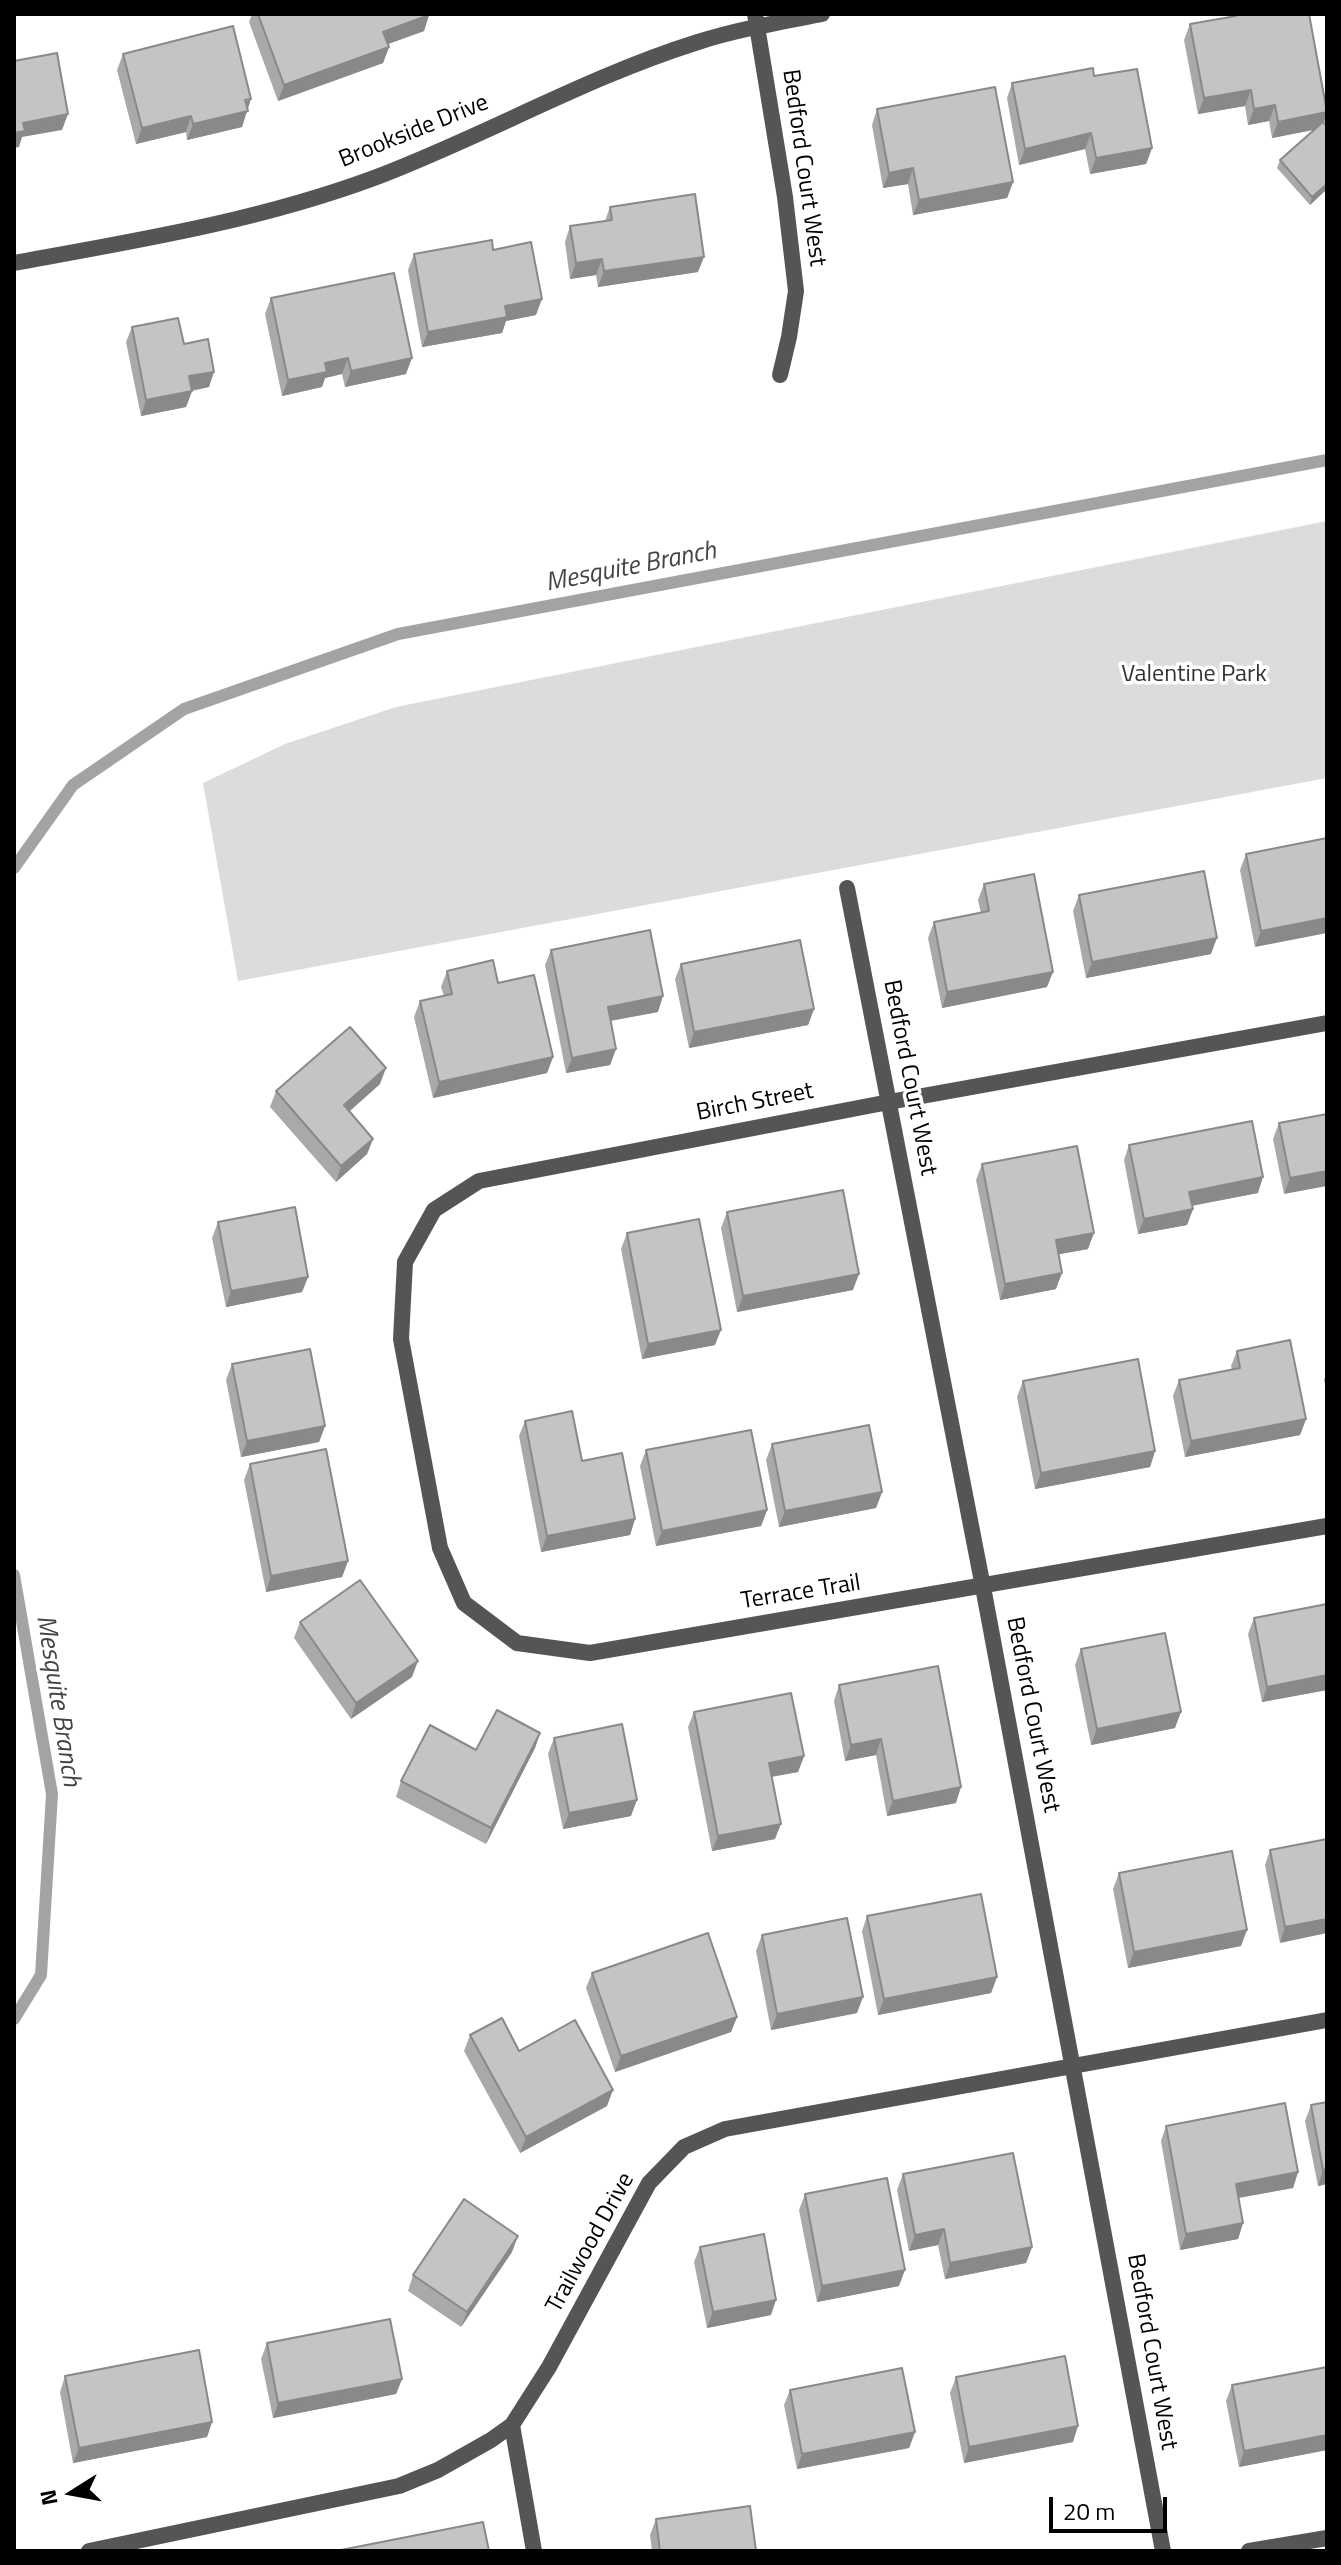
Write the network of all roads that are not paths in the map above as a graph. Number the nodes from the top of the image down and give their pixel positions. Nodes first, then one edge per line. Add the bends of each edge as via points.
1 (822, 14) edge
2 (756, 20) edge
3 (14, 263) edge
4 (780, 375) dead end
5 (847, 888) dead end
6 (1327, 1023) edge
7 (889, 1102) junction
8 (418, 1439) joint
9 (1327, 1526) edge
10 (983, 1587) junction
11 (1327, 2020) edge
12 (1074, 2065) junction
13 (512, 2425) junction
14 (1327, 2538) edge
15 (89, 2551) edge
16 (534, 2551) edge
17 (1163, 2551) edge
18 (1249, 2551) edge

1 - 2 street, Brookside Drive
2 - 3 street, Brookside Drive via 563,94 459,143 343,188 175,233
2 - 4 street, Bedford Court West via 796,291
5 - 7 street, Bedford Court West
6 - 7 street, Birch Street
7 - 8 street, Birch Street via 479,1181 434,1210 405,1262 401,1339
7 - 10 street, Bedford Court West
8 - 10 street, Terrace Trail via 440,1548 464,1603 517,1643 590,1653
9 - 10 street, Terrace Trail
10 - 12 street, Bedford Court West
11 - 12 street, Trailwood Drive
12 - 13 street, Trailwood Drive via 725,2129 684,2147 649,2183
12 - 17 street, Bedford Court West
13 - 15 street, Trailwood Drive via 438,2470 399,2486
13 - 16 street
14 - 18 street

